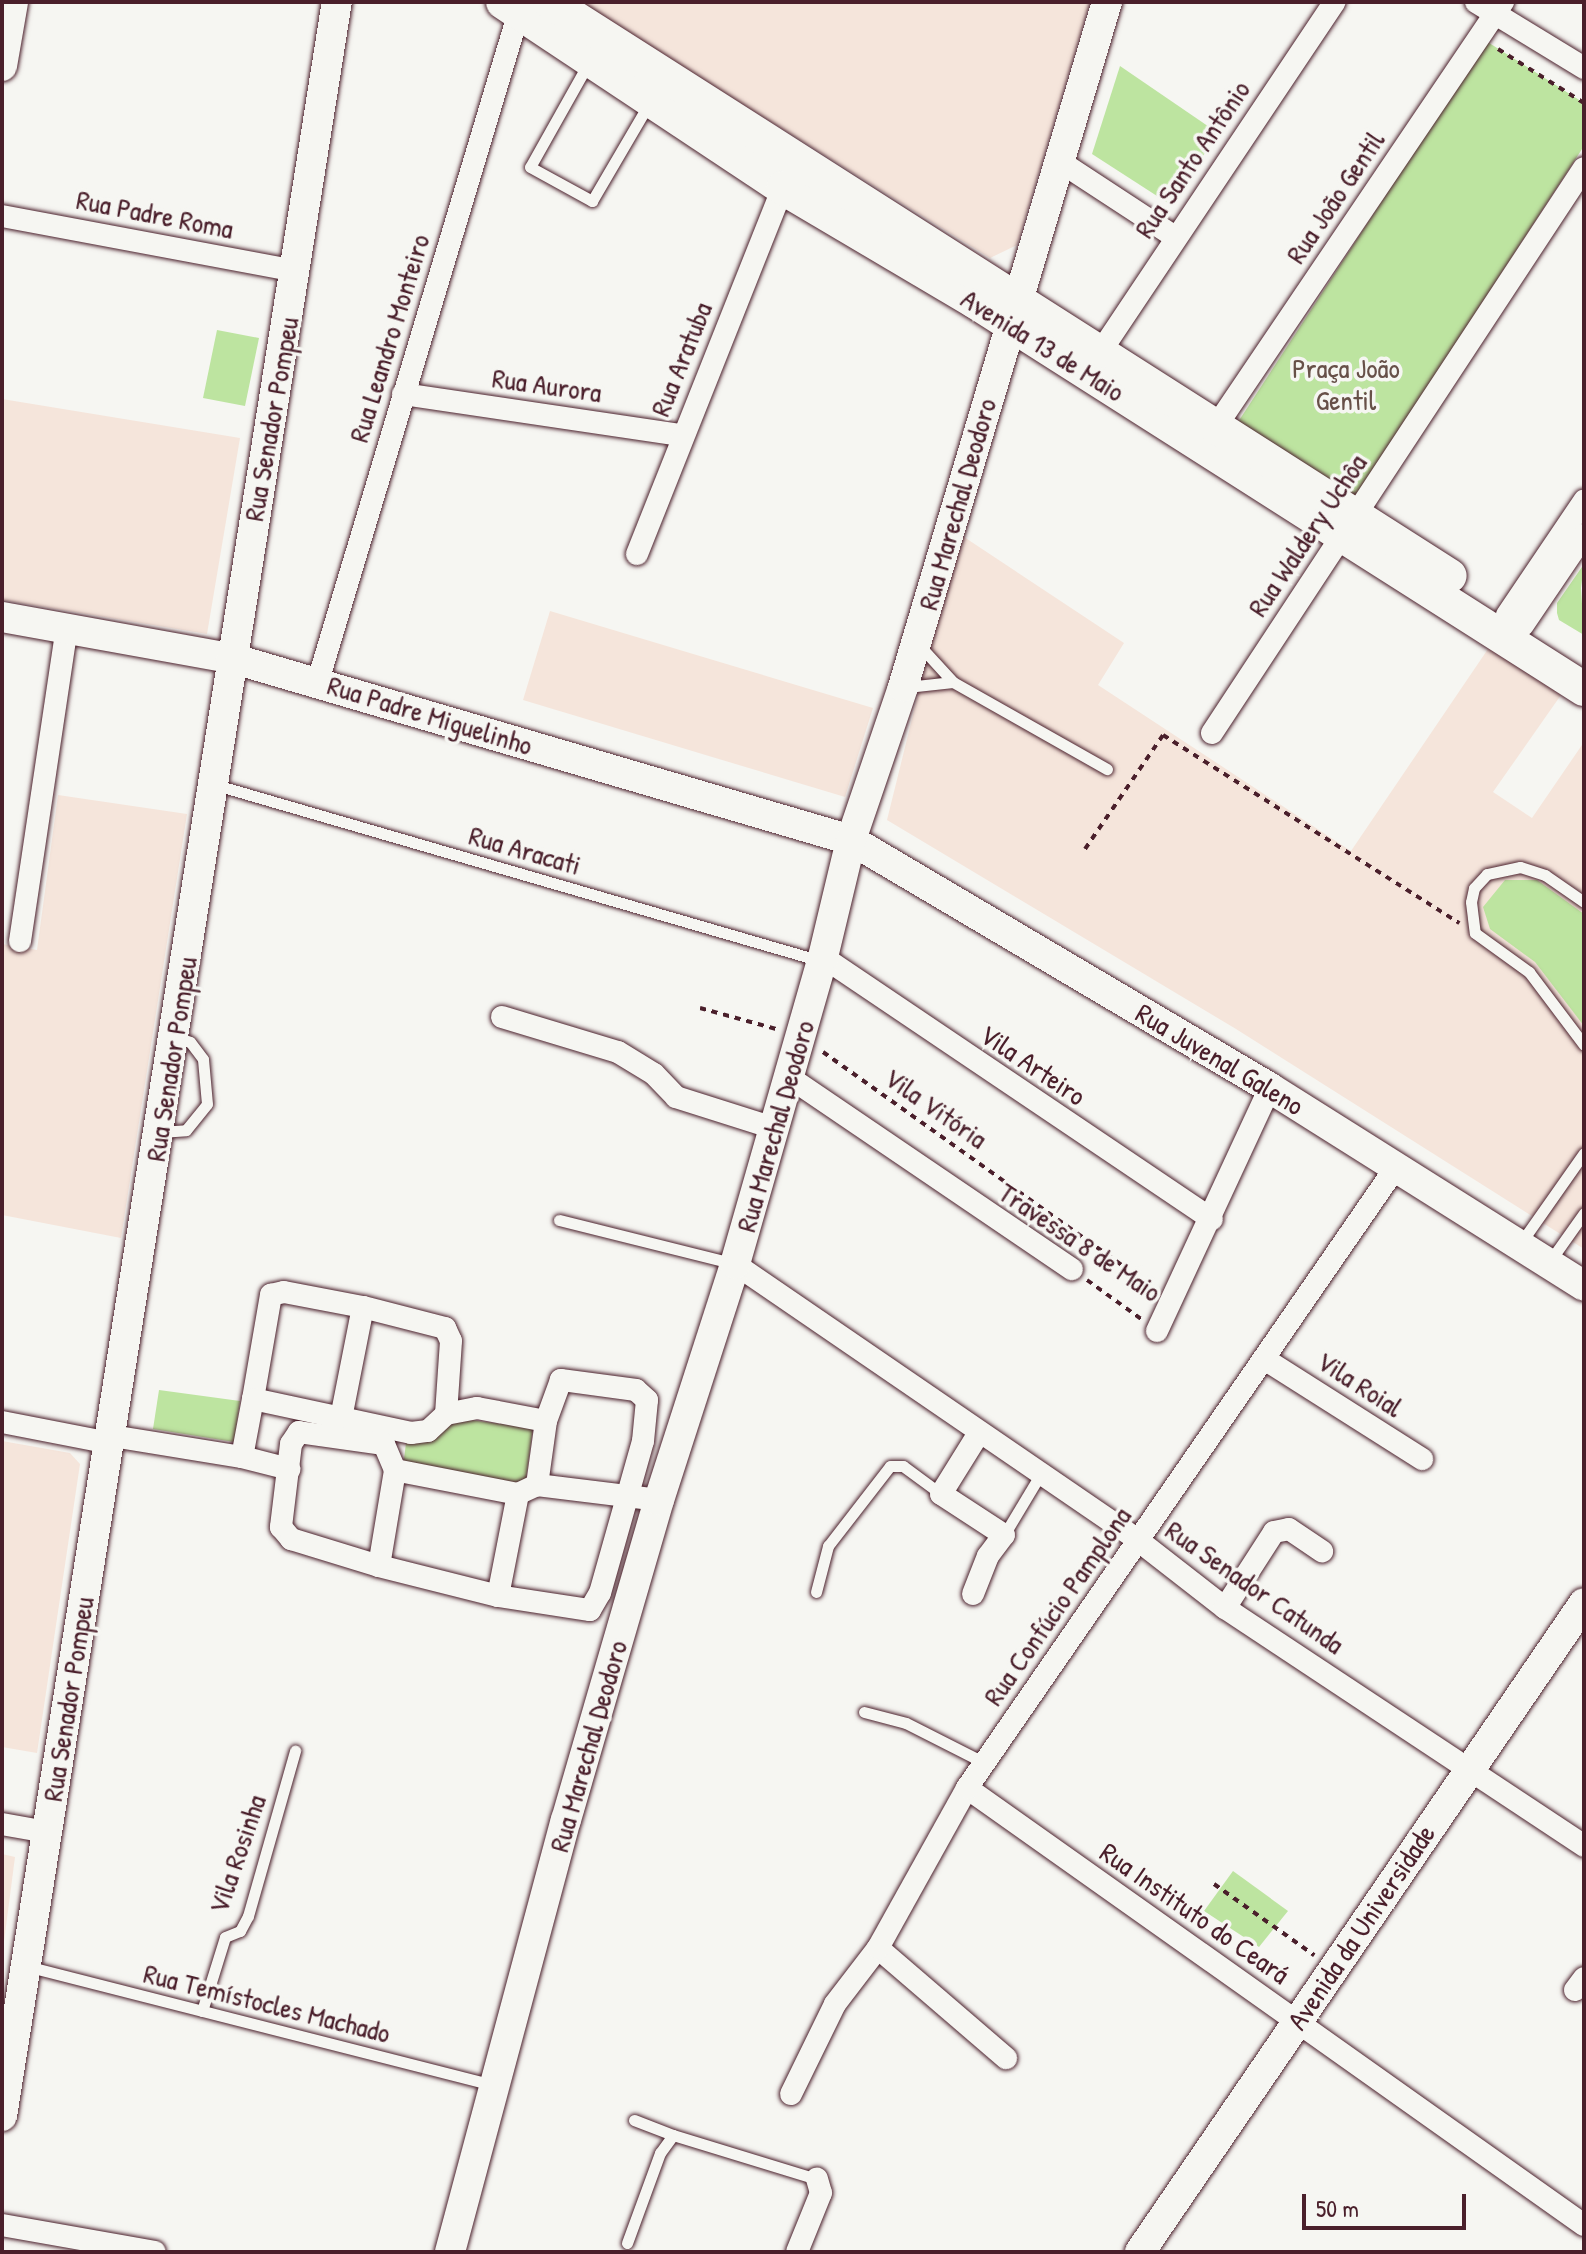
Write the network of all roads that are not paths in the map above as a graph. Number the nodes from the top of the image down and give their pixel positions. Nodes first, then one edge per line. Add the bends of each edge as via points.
1 (13, 2) edge
2 (337, 2) edge
3 (1107, 2) edge
4 (1335, 2) edge
5 (524, 5) edge
6 (1491, 6) edge
7 (591, 58) junction
8 (2, 66) edge
9 (1584, 68) edge
10 (653, 97) junction
11 (1059, 161) junction
12 (1584, 168) edge
13 (783, 188) junction
14 (2, 216) edge
15 (1175, 237) junction
16 (296, 271) junction
17 (1013, 310) junction
18 (1101, 351) junction
19 (403, 394) junction
20 (1217, 425) junction
21 (682, 435) junction
22 (1584, 501) edge
23 (1350, 524) junction
24 (1584, 535) edge
25 (637, 554) dead end
26 (2, 617) edge
27 (1515, 620) junction
28 (67, 628) junction
29 (917, 642) junction
30 (231, 658) junction
31 (1584, 664) edge
32 (318, 681) junction
33 (953, 682) junction
34 (903, 687) junction
35 (1584, 689) edge
36 (1212, 733) dead end
37 (1107, 769) dead end
38 (215, 785) junction
39 (851, 840) junction
40 (1584, 902) edge
41 (20, 941) dead end
42 (823, 959) junction
43 (502, 1017) dead end
44 (174, 1036) junction
45 (1584, 1045) edge
46 (789, 1077) junction
47 (1270, 1088) junction
48 (774, 1128) junction
49 (160, 1132) junction
50 (1584, 1153) edge
51 (1396, 1167) junction
52 (1584, 1213) edge
53 (1212, 1219) junction
54 (559, 1220) dead end
55 (1519, 1244) junction
56 (1549, 1263) junction
57 (735, 1264) junction
58 (1072, 1269) road end
59 (1584, 1286) edge
60 (363, 1307) junction
61 (1157, 1331) road end
62 (1266, 1360) junction
63 (253, 1399) junction
64 (446, 1414) junction
65 (341, 1418) junction
66 (546, 1421) junction
67 (2, 1422) edge
68 (979, 1433) junction
69 (111, 1439) junction
70 (242, 1457) junction
71 (1422, 1459) dead end
72 (289, 1469) junction
73 (395, 1470) junction
74 (1040, 1475) junction
75 (528, 1489) junction
76 (941, 1494) junction
77 (644, 1497) junction
78 (1004, 1535) junction
79 (1139, 1541) junction
80 (1322, 1551) dead end
81 (379, 1566) junction
82 (816, 1592) dead end
83 (973, 1594) dead end
84 (498, 1596) junction
85 (1584, 1603) edge
86 (1225, 1608) junction
87 (864, 1712) dead end
88 (295, 1751) dead end
89 (985, 1763) junction
90 (1470, 1768) junction
91 (967, 1788) junction
92 (2, 1824) edge
93 (47, 1832) junction
94 (1584, 1846) edge
95 (878, 1948) junction
96 (25, 1966) junction
97 (202, 2011) junction
98 (1296, 2022) junction
99 (1006, 2058) dead end
100 (496, 2086) junction
101 (791, 2094) dead end
102 (2, 2116) edge
103 (634, 2120) dead end
104 (673, 2135) junction
105 (817, 2179) joint
106 (2, 2225) edge
107 (1584, 2225) edge
108 (627, 2243) dead end
109 (96, 2247) edge
110 (155, 2252) edge
111 (450, 2252) edge
112 (797, 2252) edge
113 (1140, 2252) edge

1 - 8 street
2 - 16 street, Rua Senador Pompeu
3 - 11 street, Rua Marechal Deodoro
4 - 15 street, Rua Santo Antônio
5 - 7 main road, Avenida 13 de Maio
5 - 17 main road, Avenida 13 de Maio
5 - 19 street, Rua Leandro Monteiro
6 - 9 street
6 - 20 street, Rua João Gentil
7 - 10 main road, Avenida 13 de Maio
7 - 10 lane via 530,167 592,201
10 - 13 main road, Avenida 13 de Maio
11 - 15 street
11 - 17 street, Rua Marechal Deodoro
12 - 23 street, Rua Waldery Uchôa
13 - 17 main road, Avenida 13 de Maio
13 - 21 street, Rua Aratuba
14 - 16 street, Rua Padre Roma
15 - 18 street, Rua Santo Antônio
16 - 30 street, Rua Senador Pompeu
17 - 18 main road, Avenida 13 de Maio
17 - 23 main road, Avenida 13 de Maio
17 - 29 street, Rua Marechal Deodoro
18 - 20 main road, Avenida 13 de Maio
19 - 21 street, Rua Aurora
19 - 32 street, Rua Leandro Monteiro
20 - 23 main road, Avenida 13 de Maio
21 - 25 street, Rua Aratuba
22 - 27 street
23 - 27 main road, Avenida 13 de Maio
23 - 35 main road, Avenida 13 de Maio
23 - 36 street, Rua Waldery Uchôa
24 - 27 street
26 - 28 street, Rua Padre Miguelinho
27 - 31 main road, Avenida 13 de Maio
28 - 30 street, Rua Padre Miguelinho
28 - 41 street
29 - 33 lane
29 - 34 street, Rua Marechal Deodoro
30 - 32 street, Rua Padre Miguelinho
30 - 38 street, Rua Senador Pompeu
32 - 39 street, Rua Padre Miguelinho
33 - 34 lane
33 - 37 lane
34 - 39 street, Rua Marechal Deodoro
38 - 42 lane, Rua Aracati
38 - 44 street, Rua Senador Pompeu
39 - 42 street, Rua Marechal Deodoro
39 - 47 street, Rua Juvenal Galeno
40 - 45 lane via 1545,875 1503,868 1487,874 1474,888 1475,933 1529,972
42 - 46 street, Rua Marechal Deodoro via 793,1034
42 - 53 street, Vila Arteiro
43 - 48 street via 618,1052 654,1074 676,1097
44 - 49 street, Rua Senador Pompeu
44 - 49 lane via 199,1051 209,1093 202,1114 186,1130
46 - 48 street, Rua Marechal Deodoro
46 - 58 street, Travessa 8 de Maio
47 - 51 street, Rua Juvenal Galeno
47 - 53 street, Travessa 8 de Maio
48 - 57 street, Rua Marechal Deodoro
49 - 69 street, Rua Senador Pompeu
50 - 55 lane
51 - 55 street, Rua Juvenal Galeno
51 - 62 street, Rua Confúcio Pamplona
52 - 56 lane
53 - 61 street, Travessa 8 de Maio
54 - 57 lane
55 - 56 street, Rua Juvenal Galeno
56 - 59 street, Rua Juvenal Galeno
57 - 68 street, Rua Senador Catunda
57 - 77 street, Rua Marechal Deodoro
60 - 63 street via 284,1292 271,1295
60 - 64 street via 445,1328 451,1341
60 - 65 street
62 - 71 street, Vila Roial
62 - 79 street, Rua Confúcio Pamplona
63 - 65 street
63 - 70 street
64 - 65 street via 428,1431 411,1433
64 - 66 street via 477,1408
66 - 75 street
66 - 77 street via 561,1380 643,1393 649,1410
67 - 69 street
68 - 74 street, Rua Senador Catunda
68 - 76 street
69 - 70 street
69 - 93 street, Rua Senador Pompeu
70 - 72 street
72 - 73 street via 291,1444 299,1432 384,1444
72 - 81 street via 281,1519 284,1534
73 - 75 street
73 - 81 street
74 - 78 lane
74 - 79 street, Rua Senador Catunda
75 - 77 street
75 - 84 street
76 - 78 street
76 - 82 lane via 903,1466 890,1466 828,1546
77 - 84 street via 590,1610
77 - 100 street, Rua Marechal Deodoro
78 - 83 street via 988,1556
79 - 86 street, Rua Senador Catunda
79 - 89 street, Rua Confúcio Pamplona
80 - 86 street via 1289,1529 1274,1532
81 - 84 street
85 - 90 street, Avenida da Universidade
86 - 90 street, Rua Senador Catunda
87 - 89 lane via 906,1723
88 - 97 lane, Vila Rosinha via 248,1916 240,1931 225,1937
89 - 91 street, Rua Confúcio Pamplona
90 - 94 street, Rua Senador Catunda
90 - 98 street, Avenida da Universidade
91 - 95 street, Rua Confúcio Pamplona
91 - 98 street, Rua Instituto do Ceará
92 - 93 street
93 - 96 street, Rua Senador Pompeu
95 - 99 street
95 - 101 street, Rua Confúcio Pamplona via 835,2004
96 - 97 lane, Rua Temístocles Machado
96 - 102 street, Rua Senador Pompeu
97 - 100 lane, Rua Temístocles Machado
98 - 107 street, Rua Instituto do Ceará
98 - 113 street, Avenida da Universidade
100 - 111 street, Rua Marechal Deodoro
103 - 104 lane
104 - 105 lane
104 - 108 lane via 660,2153
105 - 112 street via 821,2193
106 - 109 street
109 - 110 street

